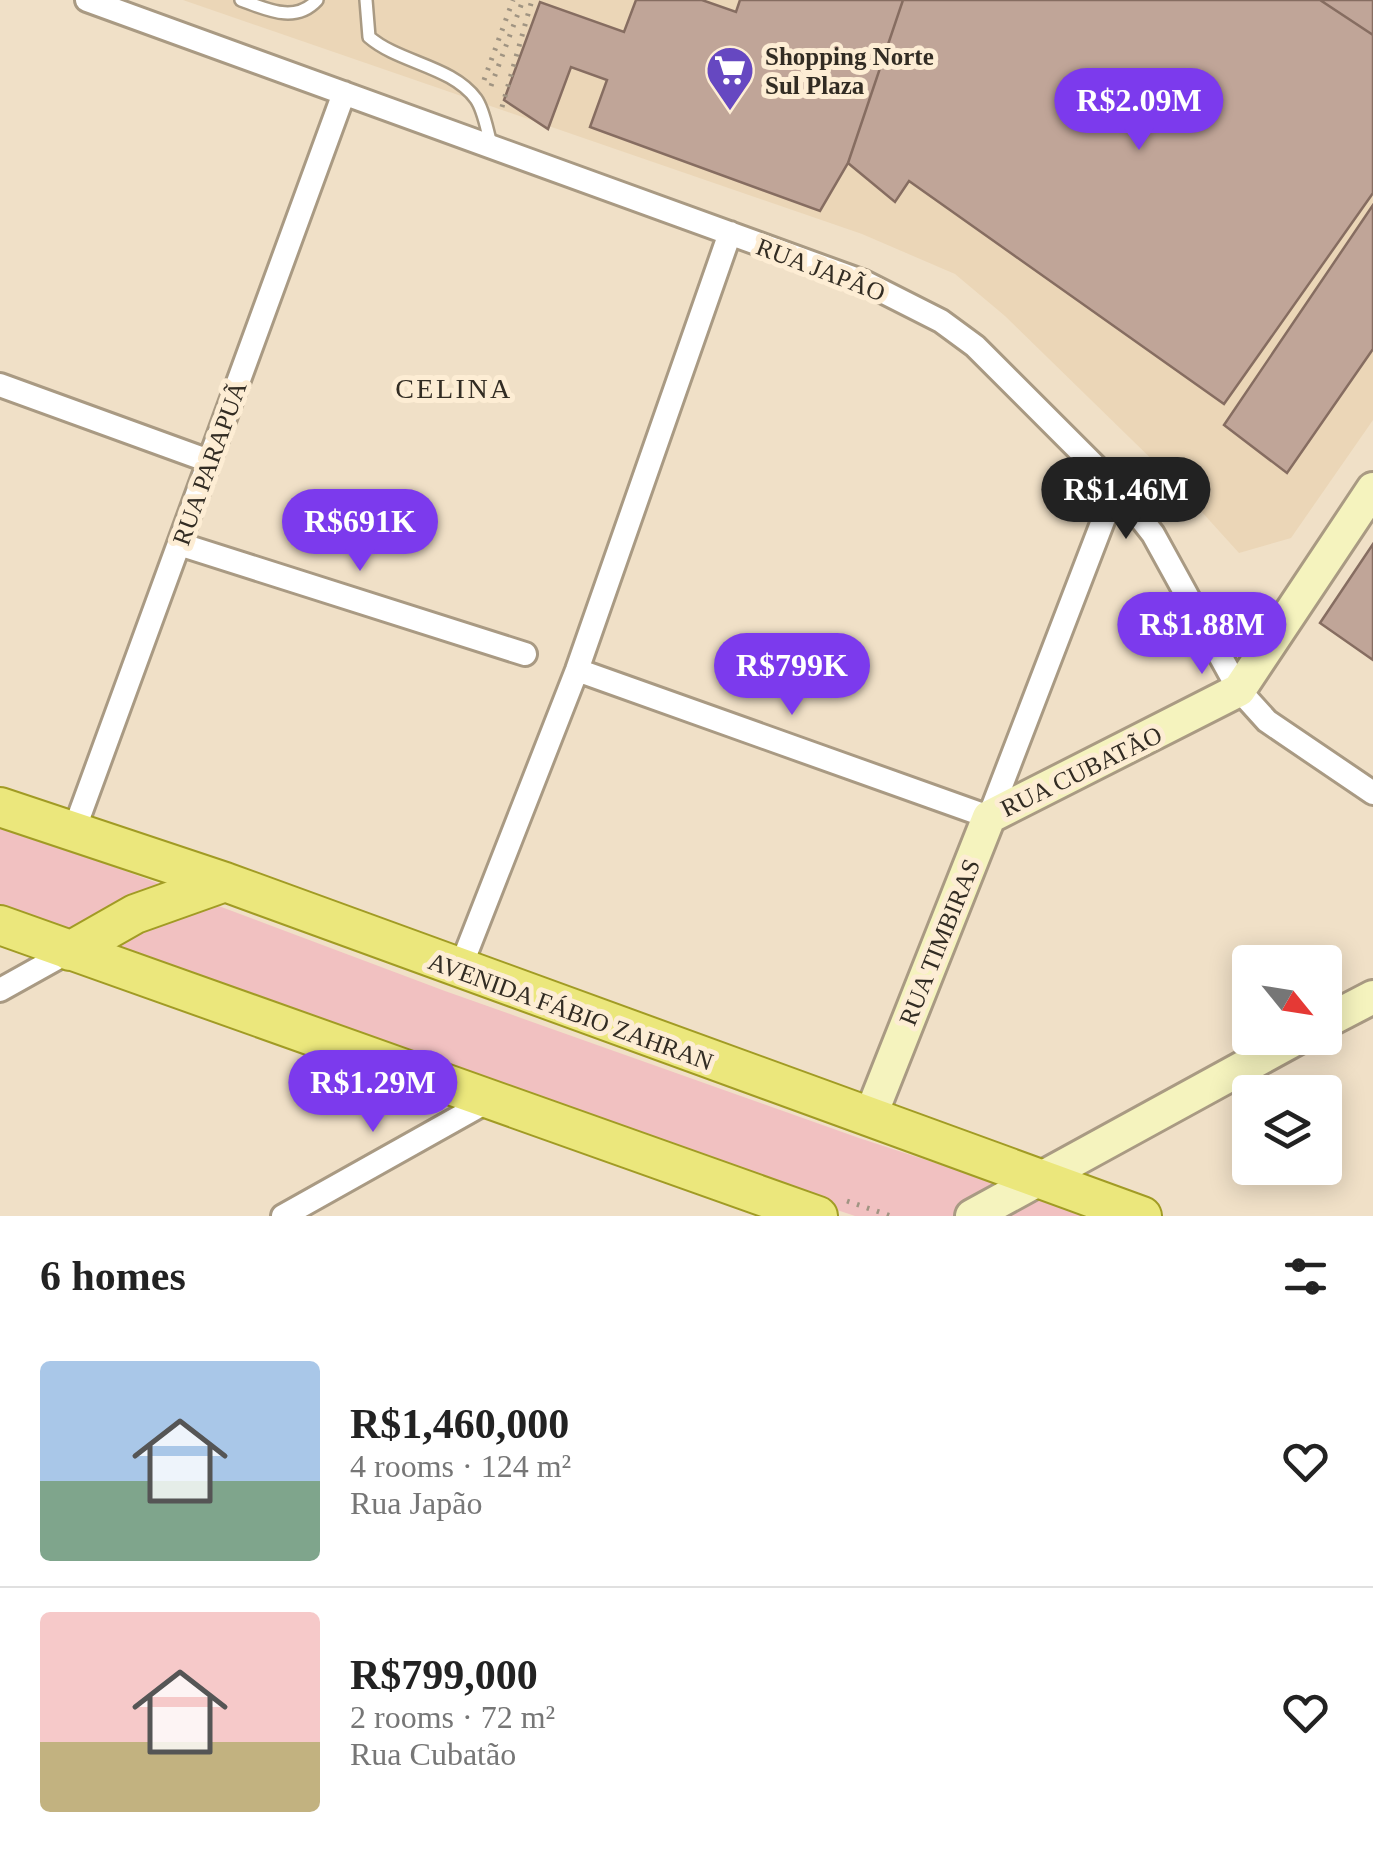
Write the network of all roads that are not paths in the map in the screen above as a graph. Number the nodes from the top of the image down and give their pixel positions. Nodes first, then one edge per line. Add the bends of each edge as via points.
1 (87, 0) edge
2 (240, 0) edge
3 (317, 0) edge
4 (366, 0) edge
5 (344, 93) junction
6 (491, 144) junction
7 (730, 233) junction
8 (0, 385) edge
9 (209, 461) junction
10 (1116, 487) junction
11 (1373, 489) edge
12 (179, 544) junction
13 (525, 654) dead end
14 (578, 670) junction
15 (1239, 690) junction
16 (1373, 793) edge
17 (0, 807) edge
18 (989, 817) junction
19 (73, 833) junction
20 (225, 882) junction
21 (0, 926) edge
22 (70, 950) junction
23 (459, 971) junction
24 (0, 990) edge
25 (1373, 996) edge
26 (1342, 1013) edge
27 (1264, 1055) edge
28 (490, 1100) junction
29 (870, 1118) junction
30 (1036, 1177) junction
31 (283, 1216) edge
32 (818, 1216) edge
33 (972, 1216) edge
34 (1142, 1216) edge

1 - 5 street, RUA JAPÃO
2 - 3 lane via 289,14
4 - 6 lane via 368,37 453,80 477,100
5 - 6 street, RUA JAPÃO
5 - 9 street, RUA PARAPUÃ
6 - 7 street, RUA JAPÃO
7 - 10 street, RUA JAPÃO via 864,282 942,321
7 - 14 street
8 - 9 street
9 - 12 street, RUA PARAPUÃ
10 - 15 street, RUA JAPÃO via 1153,534
10 - 18 street, RUA TIMBIRAS
11 - 15 main road, RUA CUBATÃO
12 - 13 street
12 - 19 street, RUA PARAPUÃ
14 - 18 street, RUA CUBATÃO
14 - 23 street
15 - 16 street, RUA JAPÃO via 1266,721
15 - 18 main road, RUA CUBATÃO
17 - 19 main road, AVENIDA FÁBIO ZAHRAN
18 - 29 main road, RUA TIMBIRAS
19 - 20 main road, AVENIDA FÁBIO ZAHRAN
20 - 22 main road via 134,914
20 - 23 main road, AVENIDA FÁBIO ZAHRAN
21 - 22 main road
22 - 24 street
22 - 28 main road
23 - 29 main road, AVENIDA FÁBIO ZAHRAN
25 - 26 main road
27 - 30 main road
28 - 31 street
28 - 32 main road
29 - 30 main road, AVENIDA FÁBIO ZAHRAN
30 - 33 main road
30 - 34 main road, AVENIDA FÁBIO ZAHRAN

